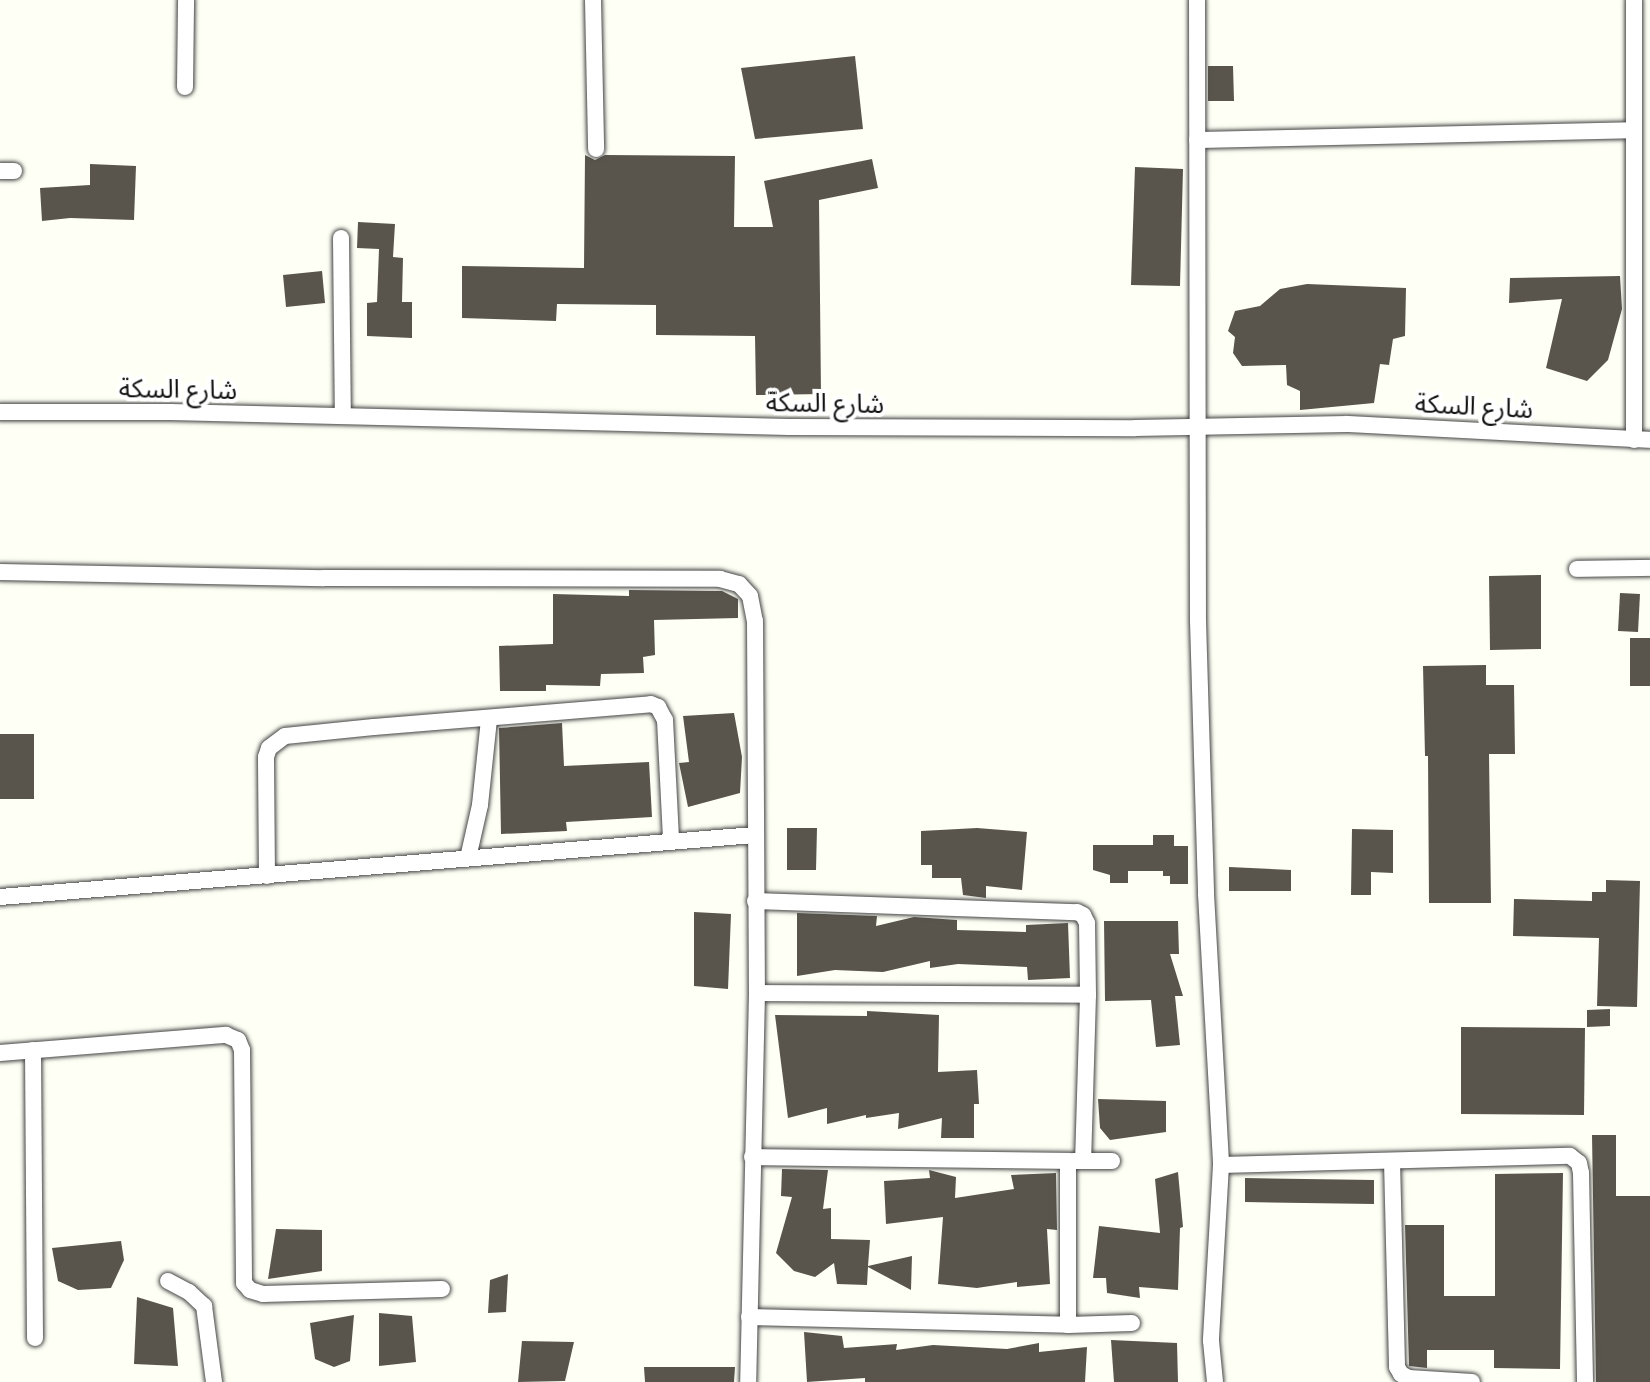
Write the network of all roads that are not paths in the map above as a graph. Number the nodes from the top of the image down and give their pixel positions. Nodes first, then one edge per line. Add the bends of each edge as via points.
1 (186, 0) edge
2 (593, 0) edge
3 (1197, 0) edge
4 (1634, 0) edge
5 (185, 87) dead end
6 (1634, 130) junction
7 (1197, 140) junction
8 (596, 149) dead end
9 (341, 238) dead end
10 (0, 412) edge
11 (343, 415) junction
12 (1196, 426) junction
13 (1642, 440) edge
14 (1650, 568) edge
15 (1577, 569) dead end
16 (0, 572) edge
17 (489, 719) junction
18 (754, 835) junction
19 (671, 839) junction
20 (468, 858) junction
21 (267, 876) junction
22 (0, 897) edge
23 (755, 901) junction
24 (757, 993) junction
25 (1088, 995) junction
26 (33, 1050) junction
27 (0, 1053) edge
28 (752, 1157) junction
29 (1075, 1161) junction
30 (1112, 1161) dead end
31 (1392, 1161) junction
32 (1221, 1165) junction
33 (168, 1281) dead end
34 (442, 1289) dead end
35 (749, 1317) junction
36 (1132, 1323) dead end
37 (1068, 1325) junction
38 (35, 1338) dead end
39 (214, 1382) edge
40 (748, 1382) edge
41 (1215, 1382) edge
42 (1472, 1382) edge
43 (1585, 1382) edge

1 - 5 street
2 - 8 street
3 - 7 street
4 - 6 street
6 - 7 street
6 - 13 street
7 - 12 street
9 - 11 street
10 - 11 street, شارع السكة
11 - 12 street, شارع السكة via 789,427
12 - 13 street, شارع السكة via 1363,424
12 - 32 street via 1204,833
14 - 15 street
16 - 18 street via 720,579 739,584 750,596 755,621
17 - 19 street via 658,707 665,720
17 - 20 street
17 - 21 street via 275,740 266,757
18 - 19 street
18 - 23 street
19 - 20 street
20 - 21 street
21 - 22 street
23 - 24 street
23 - 25 street via 1077,912 1087,923
24 - 25 street
24 - 28 street
25 - 29 street
26 - 27 street
26 - 34 street via 226,1035 238,1040 244,1283 263,1294
26 - 38 street
28 - 29 street
28 - 35 street
29 - 30 street
29 - 37 street
31 - 32 street
31 - 42 street via 1397,1367 1409,1378
31 - 43 street via 1570,1156 1579,1163
32 - 41 street via 1211,1341
33 - 39 street via 204,1306
35 - 37 street
35 - 40 street
36 - 37 street

